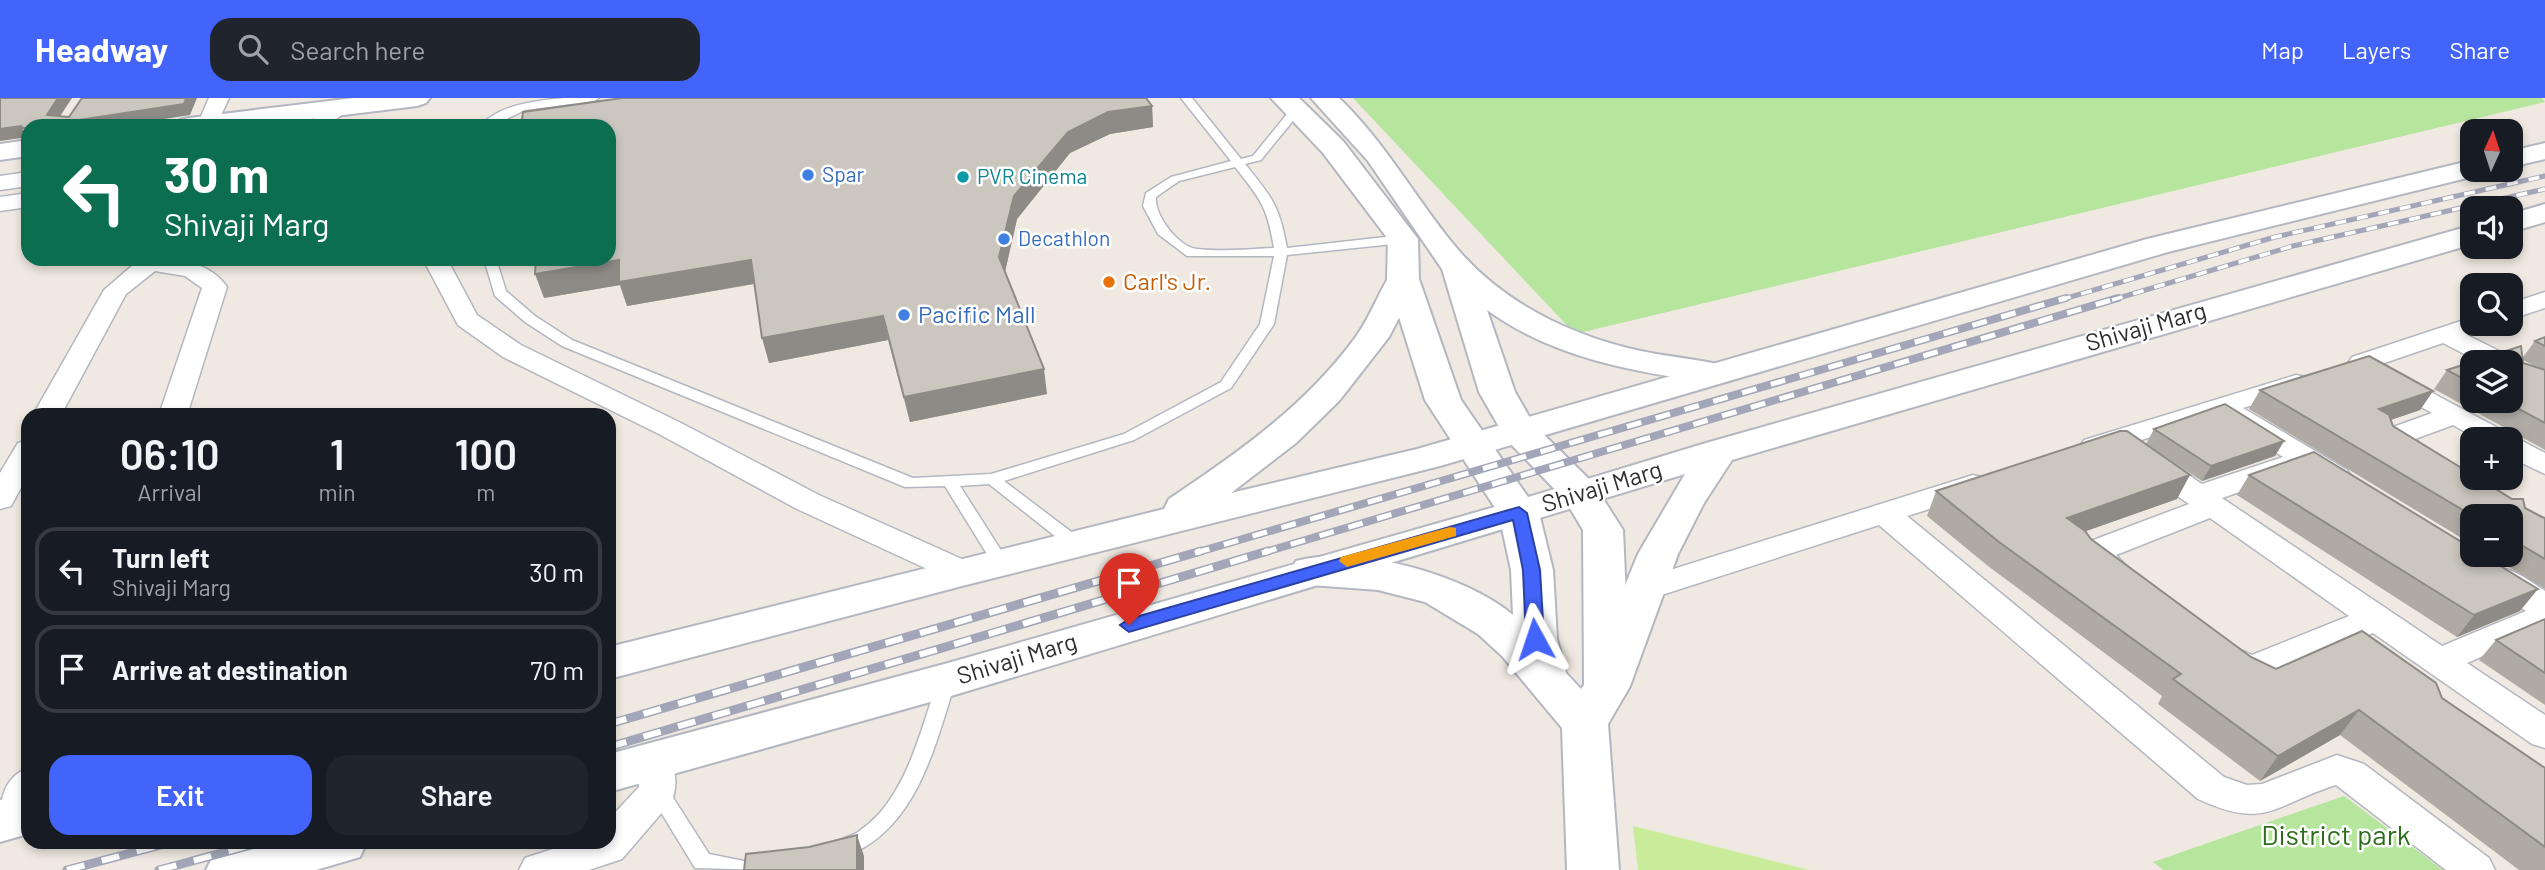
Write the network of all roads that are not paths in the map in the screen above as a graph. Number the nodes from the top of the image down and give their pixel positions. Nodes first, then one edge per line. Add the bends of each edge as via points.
1 (417, 98) edge
2 (594, 98) edge
3 (1186, 98) edge
4 (1324, 98) edge
5 (1290, 104) edge
6 (341, 107) junction
7 (211, 119) edge
8 (325, 119) edge
9 (493, 119) edge
10 (21, 149) edge
11 (2545, 150) edge
12 (0, 152) edge
13 (2524, 156) edge
14 (1237, 165) junction
15 (2460, 171) edge
16 (21, 180) edge
17 (0, 183) edge
18 (21, 201) edge
19 (0, 204) edge
20 (2545, 213) edge
21 (2523, 219) edge
22 (2460, 238) edge
23 (1402, 239) junction
24 (1281, 252) junction
25 (146, 266) edge
26 (176, 266) edge
27 (439, 266) edge
28 (492, 266) edge
29 (1457, 268) junction
30 (1403, 279) junction
31 (2545, 300) edge
32 (2523, 308) edge
33 (2523, 315) edge
34 (2545, 324) edge
35 (2460, 329) edge
36 (2444, 334) junction
37 (2476, 350) edge
38 (2340, 369) junction
39 (1713, 373) junction
40 (2220, 406) junction
41 (51, 408) edge
42 (175, 408) edge
43 (2455, 415) junction
44 (2477, 427) edge
45 (1518, 431) junction
46 (2115, 439) junction
47 (1471, 443) junction
48 (1719, 452) junction
49 (2523, 453) edge
50 (2064, 456) edge
51 (2306, 458) junction
52 (21, 462) edge
53 (2437, 465) edge
54 (2545, 465) edge
55 (2000, 476) edge
56 (992, 479) junction
57 (949, 481) junction
58 (1579, 492) junction
59 (2363, 492) edge
60 (21, 495) edge
61 (0, 499) edge
62 (2206, 501) junction
63 (1519, 513) junction
64 (1884, 513) junction
65 (1161, 523) junction
66 (1076, 544) junction
67 (1001, 562) junction
68 (2482, 567) edge
69 (1311, 571) junction
70 (962, 572) junction
71 (2133, 584) edge
72 (1643, 590) junction
73 (2545, 607) edge
74 (2545, 616) edge
75 (2376, 618) junction
76 (2206, 640) edge
77 (616, 661) edge
78 (2439, 661) junction
79 (947, 680) junction
80 (1545, 680) junction
81 (1596, 705) junction
82 (2545, 734) edge
83 (616, 773) edge
84 (656, 776) junction
85 (21, 792) edge
86 (21, 815) edge
87 (0, 819) edge
88 (616, 835) edge
89 (315, 849) edge
90 (602, 849) edge
91 (828, 853) edge
92 (780, 864) edge
93 (233, 870) edge
94 (539, 870) edge
95 (1593, 870) edge
96 (2475, 870) edge

1 - 6 main road
2 - 9 lane via 517,108
3 - 14 lane
4 - 29 main road via 1365,140
5 - 14 lane via 1257,158
5 - 23 main road via 1333,147
6 - 7 main road
6 - 8 street
10 - 12 main road
11 - 13 main road
14 - 24 lane via 1266,198 1275,216
14 - 24 lane via 1175,179 1150,196 1149,206 1162,231 1191,253
15 - 39 main road via 2158,245
16 - 17 street
18 - 19 street
20 - 21 main road
22 - 48 main road, Shivaji Marg
23 - 24 lane
23 - 30 main road
24 - 56 lane via 1267,324 1226,385 1129,437
25 - 41 street via 116,290
26 - 42 street via 207,275 215,286
27 - 70 street via 467,320 512,351 808,502
28 - 57 lane via 500,293 567,343 911,483
29 - 39 main road via 1501,307 1539,330 1639,364
29 - 45 main road via 1497,392
30 - 47 main road via 1443,400
30 - 65 main road via 1369,343 1324,399 1260,457
31 - 32 street
33 - 34 street
35 - 36 street
36 - 37 street
36 - 38 street
38 - 40 street
38 - 43 street
39 - 45 main road
40 - 46 street
40 - 51 street
43 - 44 street
43 - 53 street via 2392,437
45 - 47 main road
45 - 58 main road
46 - 50 street
46 - 62 street
47 - 63 main road
47 - 65 main road via 1427,458
48 - 58 main road, Shivaji Marg
48 - 72 main road via 1685,503
49 - 54 street
51 - 59 street
51 - 62 street
52 - 61 street
55 - 64 street
56 - 57 lane
56 - 66 lane
57 - 67 lane
58 - 63 main road, Shivaji Marg
58 - 81 main road via 1603,530
60 - 61 street
62 - 71 street via 2091,552
62 - 75 street
63 - 69 main road, Shivaji Marg
63 - 80 main road via 1532,570 1535,639
64 - 72 street
64 - 96 street via 2211,788 2232,800 2258,802 2337,771 2351,775
65 - 66 main road
66 - 67 main road
67 - 70 main road
68 - 73 street
69 - 79 main road, Shivaji Marg
69 - 80 main road via 1357,571 1404,579 1448,594 1488,616 1521,645
70 - 77 main road
72 - 81 main road
74 - 78 street
75 - 76 street via 2248,671
75 - 78 street
78 - 82 street
79 - 84 main road, Shivaji Marg
79 - 91 lane via 918,764 894,815 862,842
80 - 81 main road
81 - 95 main road
83 - 84 main road, Shivaji Marg
84 - 88 street
84 - 92 lane via 702,862 744,870
85 - 87 street
86 - 87 main road
89 - 93 main road
90 - 94 street

